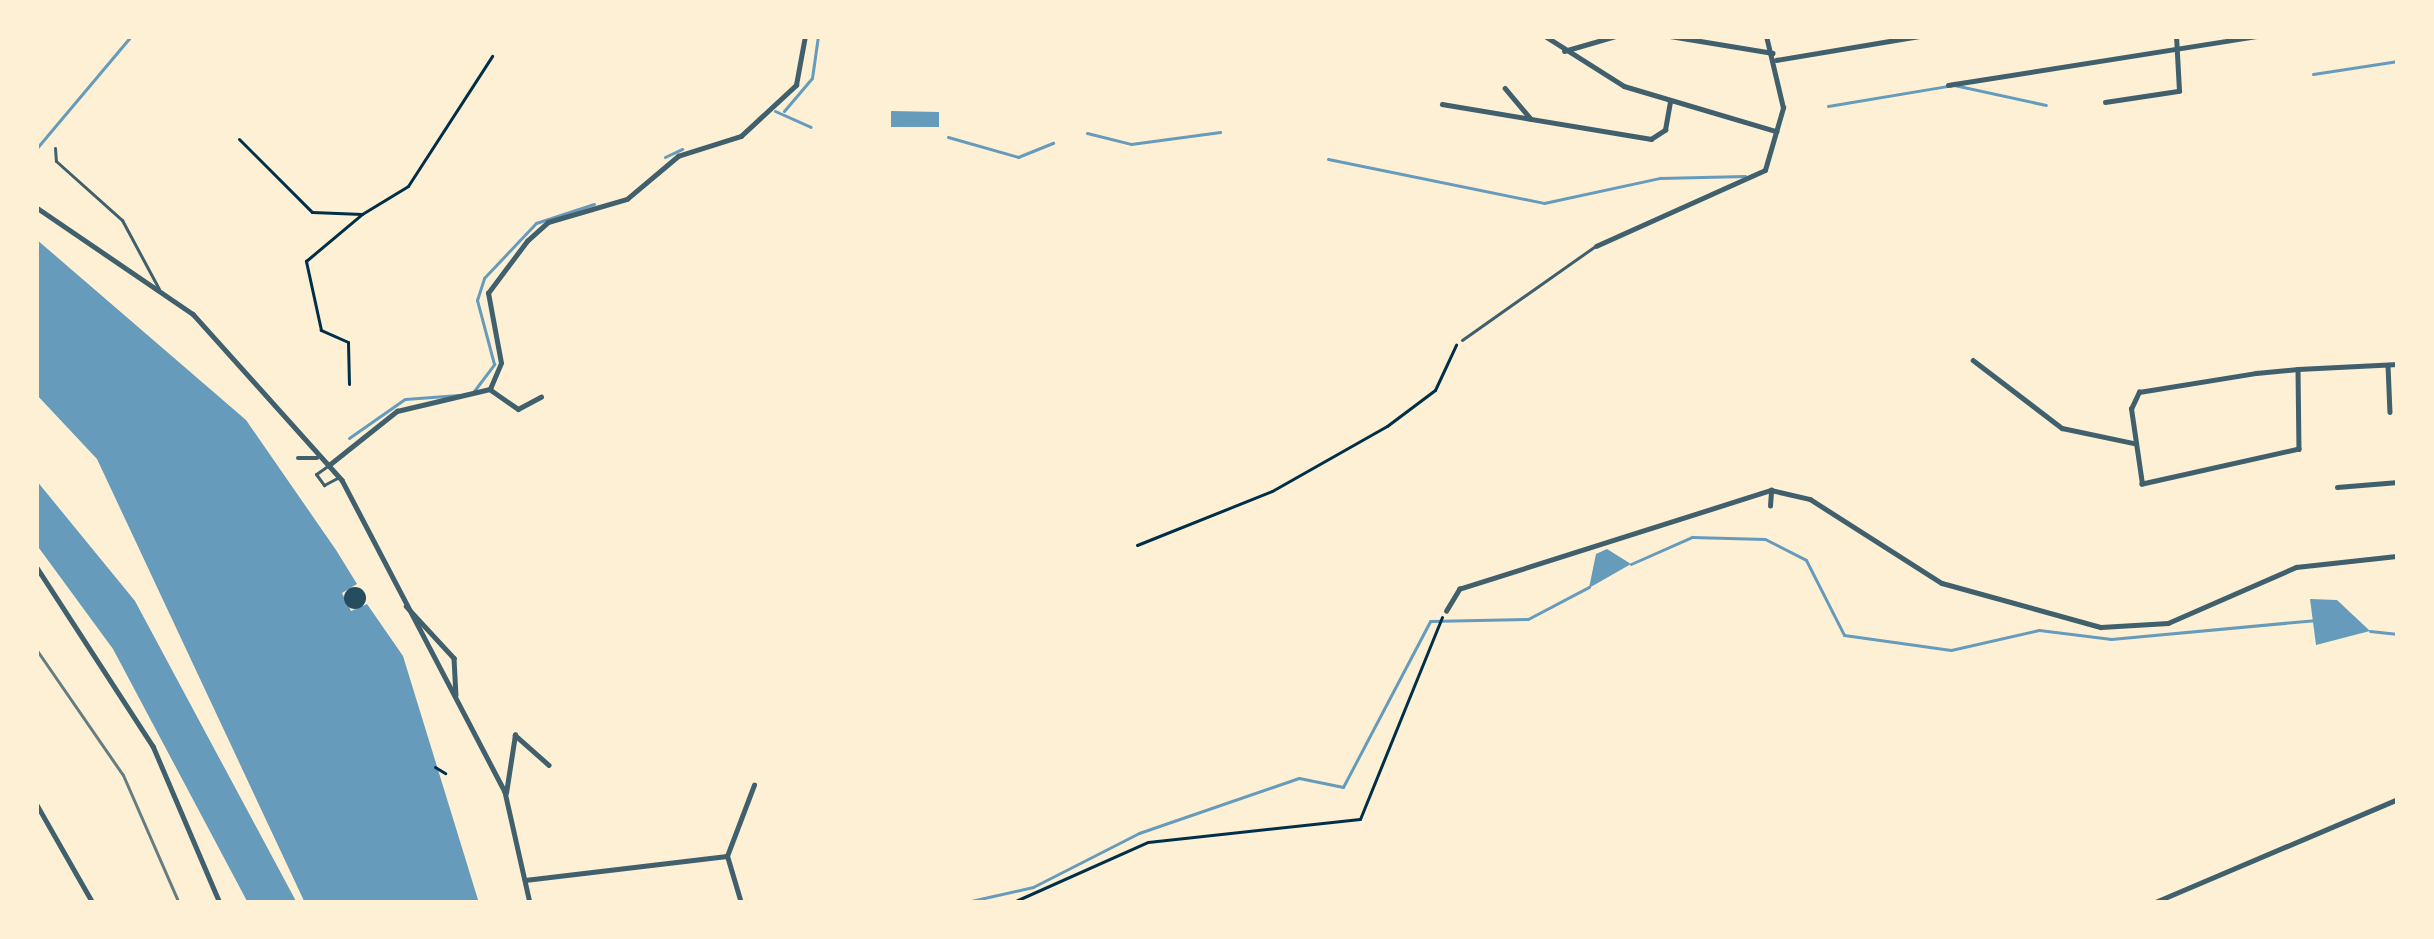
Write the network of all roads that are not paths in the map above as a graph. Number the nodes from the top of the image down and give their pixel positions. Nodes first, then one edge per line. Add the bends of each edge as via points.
1 (805, 36) edge
2 (1545, 36) edge
3 (1616, 36) edge
4 (1670, 36) edge
5 (1766, 36) edge
6 (1919, 36) edge
7 (2176, 36) edge
8 (2256, 36) edge
9 (2179, 50) junction
10 (1562, 52) junction
11 (1774, 56) junction
12 (1948, 86) dead end
13 (1505, 88) dead end
14 (1670, 102) junction
15 (2104, 102) dead end
16 (1442, 104) dead end
17 (1531, 119) junction
18 (1777, 131) junction
19 (55, 148) dead end
20 (36, 207) edge
21 (1595, 246) joint
22 (160, 290) junction
23 (1462, 340) road end
24 (1973, 360) dead end
25 (2398, 364) edge
26 (2388, 365) junction
27 (2298, 369) junction
28 (490, 389) junction
29 (541, 397) dead end
30 (2390, 412) dead end
31 (2133, 442) junction
32 (298, 458) dead end
33 (317, 458) junction
34 (329, 465) junction
35 (339, 477) junction
36 (2398, 482) edge
37 (2337, 487) dead end
38 (1771, 490) junction
39 (1770, 506) dead end
40 (2398, 556) edge
41 (36, 566) edge
42 (406, 606) junction
43 (1446, 611) road end
44 (456, 695) junction
45 (549, 766) dead end
46 (754, 785) dead end
47 (506, 793) junction
48 (2398, 799) edge
49 (36, 803) edge
50 (728, 856) junction
51 (525, 880) junction
52 (2184, 891) junction
53 (93, 903) edge
54 (220, 903) edge
55 (530, 903) edge
56 (741, 903) edge
57 (2153, 903) edge
58 (2185, 903) edge

1 - 28 street via 796,85 740,136 678,156 627,200 548,223 527,241 488,293 501,363
2 - 10 street
3 - 10 street
4 - 11 street
5 - 11 street
6 - 11 street
7 - 9 street
8 - 9 street
9 - 12 street
9 - 15 street via 2180,91
10 - 14 street
11 - 18 street
13 - 17 street
14 - 17 street via 1665,130 1651,139
14 - 18 street
16 - 17 street
18 - 21 street via 1768,166 1743,187
19 - 22 lane via 122,220
20 - 22 street
21 - 23 lane
22 - 33 street via 249,373
24 - 31 street via 2010,378 2062,428
25 - 26 street
26 - 27 street
26 - 30 street
27 - 31 street via 2139,392
27 - 31 street via 2307,431 2288,455 2151,488 2135,473
28 - 29 street via 518,409
28 - 34 street via 397,411
32 - 33 street
33 - 34 street
34 - 35 street
34 - 35 lane via 316,473 324,485
35 - 42 street
36 - 37 street
38 - 39 street
38 - 40 street via 1810,499 1942,583 2101,628 2168,623 2296,567
38 - 43 street via 1460,589
41 - 54 street via 153,746
42 - 44 street
42 - 44 street via 454,658
44 - 47 street
45 - 47 street via 515,734
46 - 50 street
47 - 51 street
48 - 52 street
49 - 53 street
50 - 51 street
50 - 56 street
51 - 55 street
52 - 57 street
52 - 58 street

